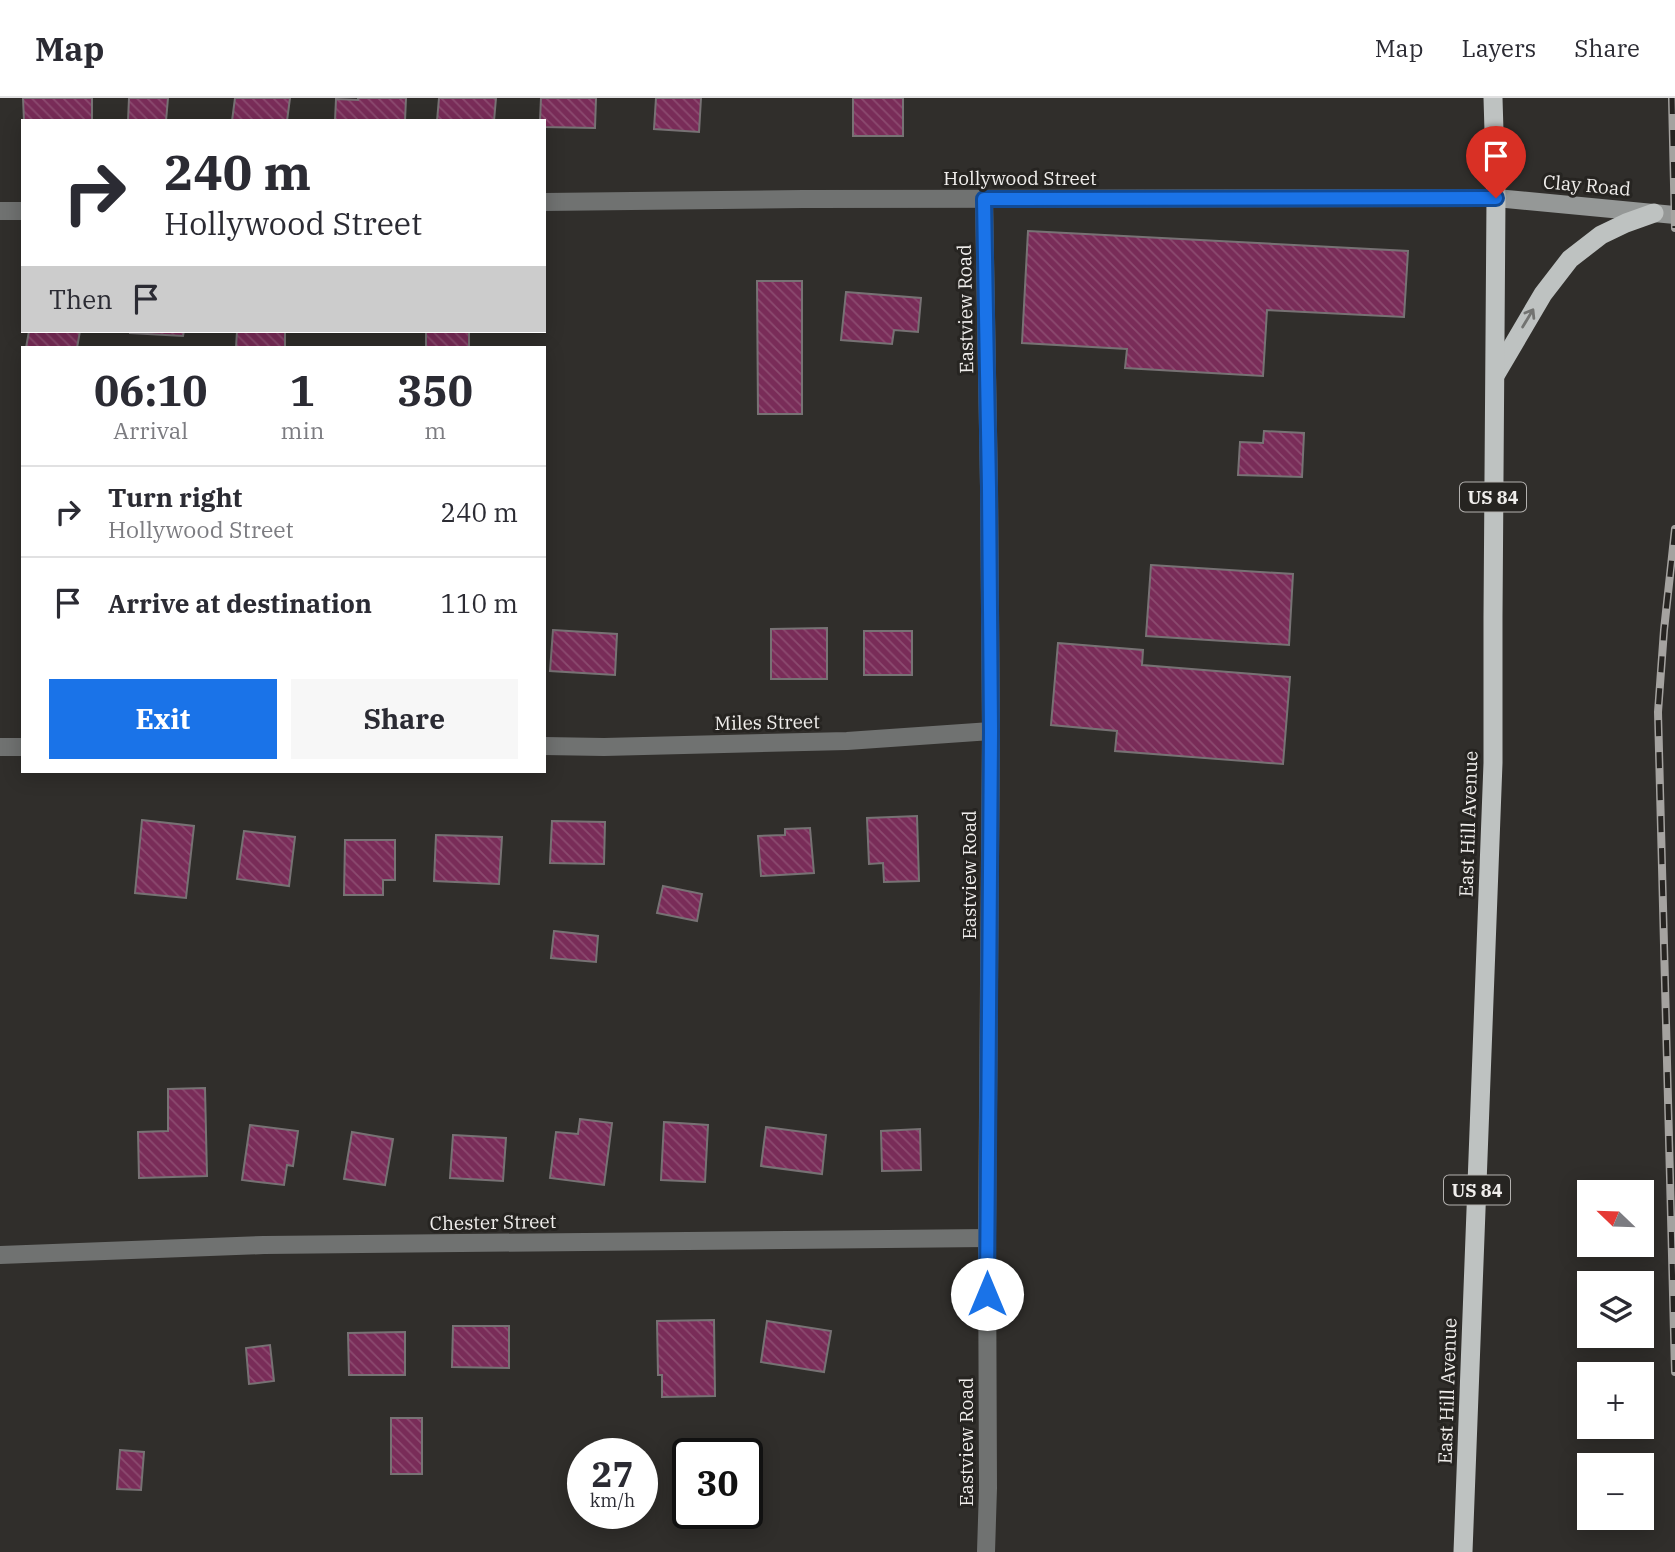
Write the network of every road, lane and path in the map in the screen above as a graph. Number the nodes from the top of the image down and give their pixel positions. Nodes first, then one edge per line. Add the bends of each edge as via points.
1 (1493, 98) edge
2 (1496, 198) junction
3 (984, 199) junction
4 (546, 202) edge
5 (0, 211) edge
6 (21, 211) edge
7 (1654, 213) junction
8 (1675, 215) edge
9 (1494, 378) junction
10 (991, 731) junction
11 (546, 746) edge
12 (0, 747) edge
13 (21, 747) edge
14 (987, 1238) junction
15 (0, 1255) edge
16 (986, 1552) edge
17 (1463, 1552) edge

1 - 2 highway, East Hill Avenue / US 84
2 - 3 street, Hollywood Street
2 - 7 main road, Clay Road
2 - 9 highway, East Hill Avenue / US 84
3 - 4 street, Hollywood Street
3 - 10 street, Eastview Road
5 - 6 street
7 - 8 main road, Clay Road
9 -> 7 highway via 1543,294 1570,259 1601,235
9 - 17 highway, East Hill Avenue / US 84 via 1493,776
10 - 11 street, Miles Street via 847,741
10 - 14 street, Eastview Road
12 - 13 street
14 - 15 street, Chester Street via 264,1245
14 - 16 street, Eastview Road

